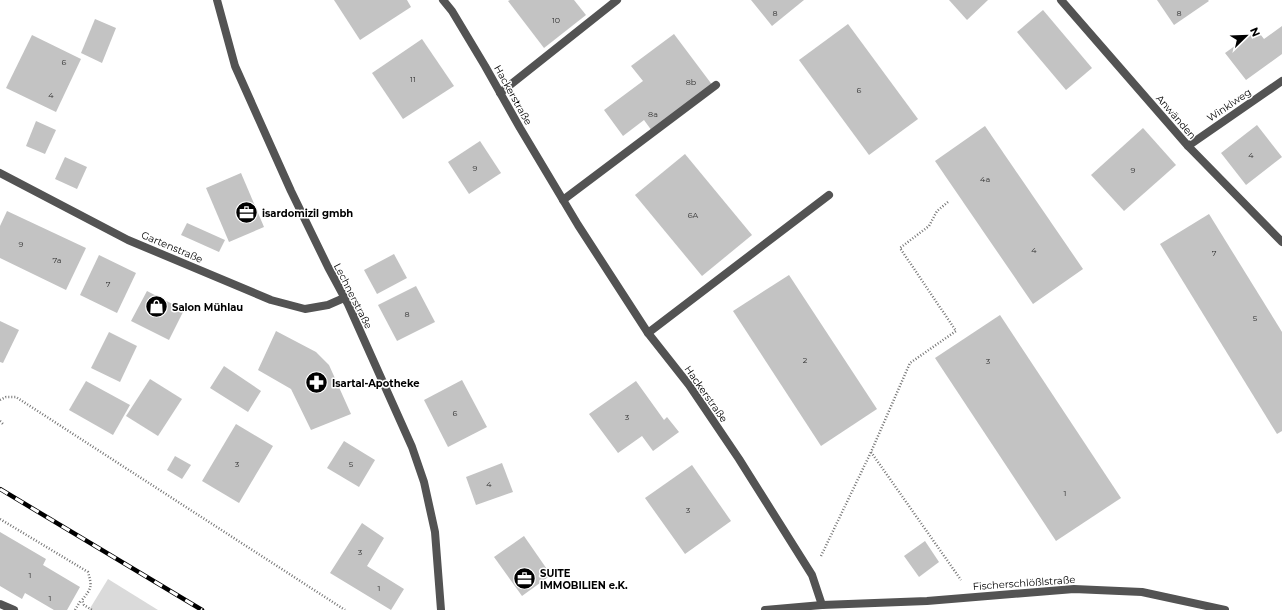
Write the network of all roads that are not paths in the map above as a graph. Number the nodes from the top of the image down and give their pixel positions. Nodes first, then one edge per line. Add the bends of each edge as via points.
1 (217, 0) edge
2 (443, 0) edge
3 (617, 0) edge
4 (1061, 0) edge
5 (1282, 82) edge
6 (716, 85) dead end
7 (500, 93) junction
8 (1188, 146) junction
9 (0, 173) edge
10 (830, 195) dead end
11 (563, 200) junction
12 (1282, 242) edge
13 (344, 298) junction
14 (648, 333) junction
15 (0, 604) edge
16 (826, 608) edge
17 (14, 610) edge
18 (441, 610) edge
19 (766, 610) edge
20 (1225, 610) edge

1 - 13 street, Lechnerstraße via 235,66 298,205
2 - 7 street, Hackerstraße
3 - 7 street
4 - 8 street, Anwänden
5 - 8 street, Winklweg
6 - 11 street
7 - 11 street, Hackerstraße
8 - 12 street, Anwänden
9 - 13 street, Gartenstraße via 128,240 271,300 305,309 328,305
10 - 14 street
11 - 14 street, Hackerstraße
13 - 18 street, Lechnerstraße via 412,447 424,482 435,532
14 - 16 street, Hackerstraße via 689,385 739,459 812,575
15 - 17 street
16 - 19 street, Fischerschlößlstraße
16 - 20 street, Fischerschlößlstraße via 1074,589 1142,592

